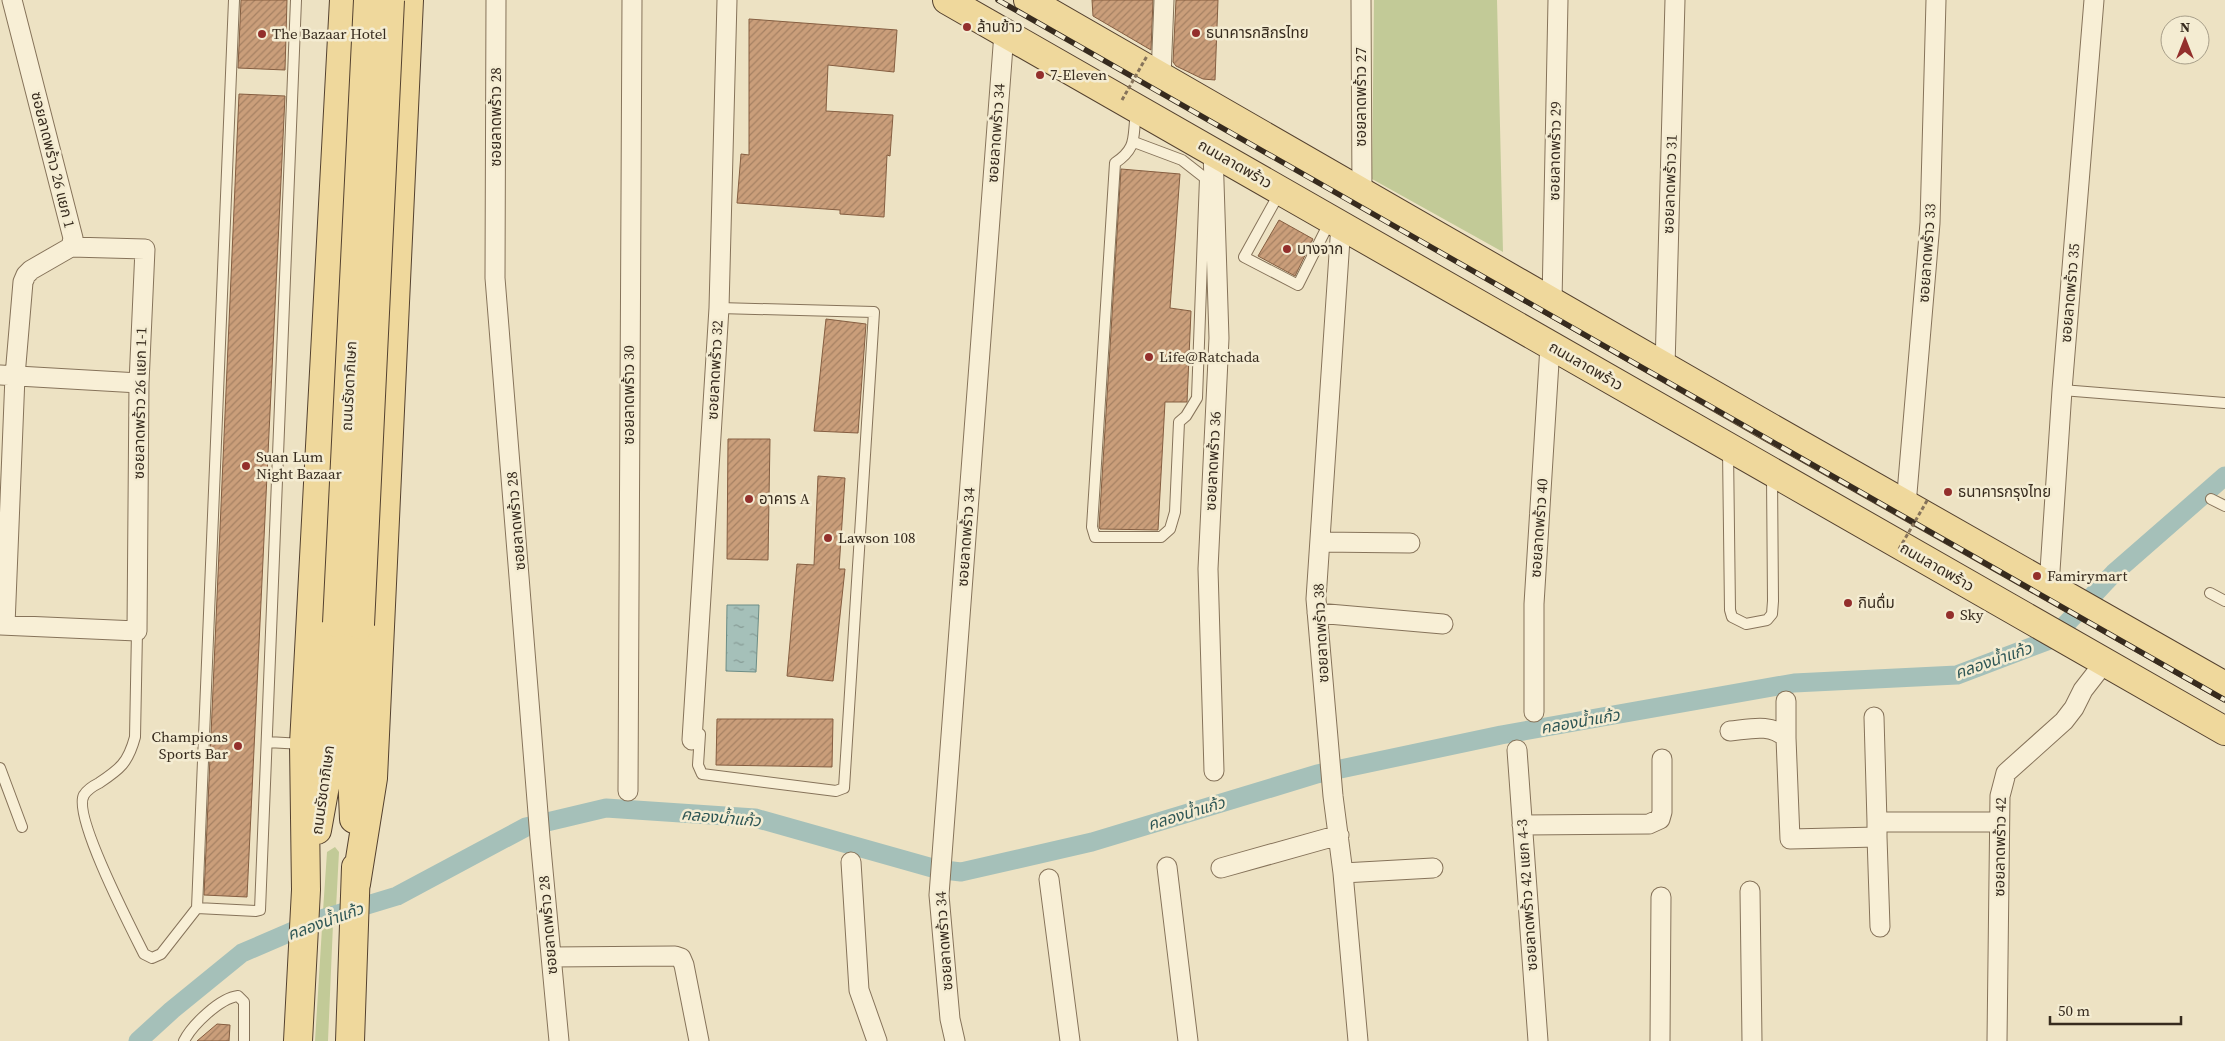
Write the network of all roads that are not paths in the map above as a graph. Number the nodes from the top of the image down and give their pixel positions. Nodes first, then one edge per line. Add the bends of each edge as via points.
1 (12, 0) edge
2 (234, 0) edge
3 (296, 0) edge
4 (368, 0) edge
5 (496, 0) edge
6 (632, 0) edge
7 (727, 0) edge
8 (947, 0) edge
9 (1028, 0) edge
10 (1164, 0) edge
11 (1361, 0) edge
12 (1558, 0) edge
13 (1675, 0) edge
14 (1936, 0) edge
15 (2094, 0) edge
16 (399, 5) edge
17 (350, 6) edge
18 (1004, 32) junction
19 (1154, 66) junction
20 (1130, 104) junction
21 (1134, 142) junction
22 (1213, 151) junction
23 (1281, 190) junction
24 (1362, 193) junction
25 (334, 198) junction
26 (399, 201) junction
27 (1336, 221) junction
28 (71, 247) junction
29 (1552, 302) junction
30 (723, 308) junction
31 (1550, 346) junction
32 (1665, 367) junction
33 (7, 376) edge
34 (140, 383) junction
35 (2062, 390) junction
36 (2225, 403) edge
37 (1728, 450) junction
38 (1772, 473) junction
39 (2211, 499) dead end
40 (1917, 502) junction
41 (5, 504) edge
42 (2225, 506) edge
43 (1946, 528) junction
44 (1320, 542) junction
45 (1410, 543) dead end
46 (1926, 561) junction
47 (2055, 590) junction
48 (2210, 593) dead end
49 (2225, 601) edge
50 (1317, 613) junction
51 (348, 624) junction
52 (1443, 624) dead end
53 (2, 625) edge
54 (137, 631) junction
55 (2104, 663) junction
56 (2225, 686) edge
57 (1786, 701) dead end
58 (1534, 712) dead end
59 (1874, 717) dead end
60 (1730, 731) dead end
61 (2225, 731) edge
62 (1786, 738) junction
63 (692, 740) dead end
64 (267, 742) junction
65 (304, 744) junction
66 (1517, 750) dead end
67 (1662, 759) dead end
68 (0, 768) edge
69 (1214, 771) dead end
70 (628, 791) dead end
71 (1999, 822) junction
72 (1522, 825) junction
73 (22, 827) dead end
74 (1877, 830) junction
75 (1339, 835) junction
76 (851, 862) dead end
77 (1167, 867) dead end
78 (1221, 868) dead end
79 (1433, 868) dead end
80 (1343, 873) junction
81 (1049, 880) dead end
82 (306, 890) junction
83 (356, 891) junction
84 (1750, 891) dead end
85 (1661, 897) dead end
86 (198, 908) junction
87 (1880, 927) dead end
88 (551, 957) junction
89 (184, 1041) edge
90 (244, 1041) edge
91 (298, 1041) edge
92 (350, 1041) edge
93 (559, 1041) edge
94 (699, 1041) edge
95 (877, 1041) edge
96 (955, 1041) edge
97 (1070, 1041) edge
98 (1188, 1041) edge
99 (1358, 1041) edge
100 (1538, 1041) edge
101 (1660, 1041) edge
102 (1752, 1041) edge
103 (1997, 1041) edge

1 - 28 street, ซอยลาดพร้าว 26 แยก 1 via 73,238
2 - 86 lane
3 - 64 lane
4 - 51 main road, ถนนรัชดาภิเษก, bridge
5 - 88 street, ซอยลาดพร้าว 28 via 495,278
6 - 70 street, ซอยลาดพร้าว 30
7 - 30 street, ซอยลาดพร้าว 32
8 - 18 main road, ถนนลาดพร้าว
9 - 19 main road
10 - 19 street
11 - 24 street, ซอยลาดพร้าว 27
12 - 29 street, ซอยลาดพร้าว 29
13 - 32 street, ซอยลาดพร้าว 31
14 - 40 street, ซอยลาดพร้าว 33
15 - 35 street, ซอยลาดพร้าว 35
16 - 26 main road, ถนนรัชดาภิเษก
16 - 51 main road, ถนนรัชดาภิเษก, bridge
17 - 25 main road, ถนนรัชดาภิเษก
18 - 20 main road, ถนนลาดพร้าว
18 - 96 street, ซอยลาดพร้าว 34 via 939,895 950,1019
19 - 24 main road
20 - 21 lane
20 - 22 main road, ถนนลาดพร้าว
21 - 21 lane via 1182,160 1205,178 1197,398 1179,422 1175,512 1170,529 1161,537 1095,537 1092,527 1115,163 1127,155
22 - 23 main road, ถนนลาดพร้าว
22 - 69 street, ซอยลาดพร้าว 36 via 1219,338 1208,569
23 - 27 main road, ถนนลาดพร้าว
23 - 27 lane via 1244,257 1298,285
24 - 29 main road
25 - 26 main road via 348,179 357,175 386,180
25 - 65 main road, ถนนรัชดาภิเษก
26 - 83 main road, ถนนรัชดาภิเษก via 373,778
27 - 31 main road, ถนนลาดพร้าว
27 - 44 street, ซอยลาดพร้าว 38
28 - 33 street, ซอยลาดพร้าว 26 แยก 1 via 26,275
28 - 34 street, ซอยลาดพร้าว 26 แยก 1-1 via 145,249
29 - 32 main road
30 - 30 lane via 874,312 846,779 844,788 836,791 711,776 702,774 698,765
30 - 63 street, ซอยลาดพร้าว 32
31 - 37 main road, ถนนลาดพร้าว
31 - 58 street, ซอยลาดพร้าว 40 via 1534,604
32 - 40 main road
33 - 34 street
33 - 41 street, ซอยลาดพร้าว 26 แยก 1
34 - 54 street, ซอยลาดพร้าว 26 แยก 1-1
35 - 36 lane
35 - 47 street, ซอยลาดพร้าว 35
37 - 38 main road, ถนนลาดพร้าว
37 - 38 lane via 1730,610 1732,617 1746,624 1767,620 1772,614
38 - 46 main road, ถนนลาดพร้าว
39 - 42 lane
40 - 43 main road
41 - 53 street, ซอยลาดพร้าว 26 แยก 1
43 - 46 main road
43 - 47 main road
44 - 45 street
44 - 50 street, ซอยลาดพร้าว 38
46 - 55 main road, ถนนลาดพร้าว
47 - 56 main road
48 - 49 lane
50 - 52 street
50 - 75 street, ซอยลาดพร้าว 38
51 - 82 main road, ถนนรัชดาภิเษก via 328,770
51 - 83 main road, ถนนรัชดาภิเษก
53 - 54 street
54 - 86 lane via 136,738 123,767 87,792 81,806 97,853 144,954 152,958 161,954
55 - 61 main road, ถนนลาดพร้าว
55 - 71 street, ซอยลาดพร้าว 42 via 2064,721 2006,773 2000,796
57 - 62 street
59 - 74 street
60 - 62 street via 1769,728 1778,730
62 - 74 street via 1790,839
64 - 65 lane
64 - 86 lane via 260,910
65 - 82 main road, ถนนรัชดาภิเษก
66 - 72 street, ซอยลาดพร้าว 42 แยก 4-3
67 - 72 street via 1660,819 1649,824
68 - 73 lane
71 - 74 street
71 - 103 street, ซอยลาดพร้าว 42
72 - 100 street, ซอยลาดพร้าว 42 แยก 4-3
74 - 87 street
75 - 78 street
75 - 80 street, ซอยลาดพร้าว 38
76 - 95 street via 859,990
77 - 98 street
79 - 80 street
80 - 99 street, ซอยลาดพร้าว 38
81 - 97 street
82 - 91 main road, ถนนรัชดาภิเษก
83 - 92 main road, ถนนรัชดาภิเษก
84 - 102 street
85 - 101 street
88 - 93 street, ซอยลาดพร้าว 28
88 - 94 street via 681,958
89 - 90 lane via 204,1016 228,997 238,996 244,1002

